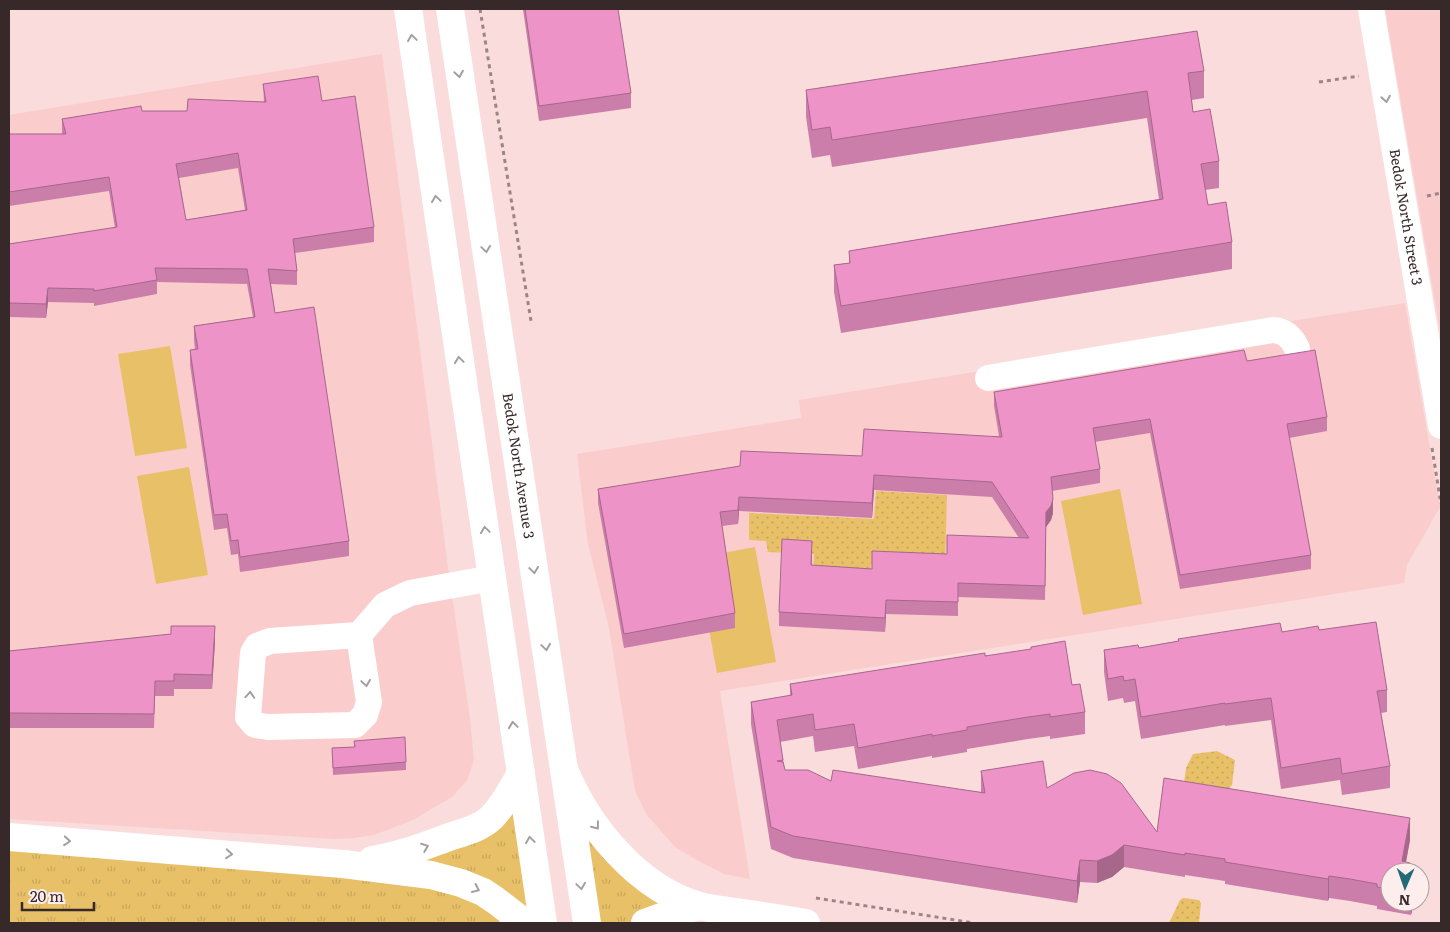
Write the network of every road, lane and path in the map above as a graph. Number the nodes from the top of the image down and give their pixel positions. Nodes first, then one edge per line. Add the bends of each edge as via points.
1 (408, 9) edge
2 (450, 9) edge
3 (480, 9) edge
4 (1371, 9) edge
5 (1381, 72) junction
6 (1320, 82) dead end
7 (1441, 193) edge
8 (1425, 196) dead end
9 (531, 321) dead end
10 (1297, 349) dead end
11 (988, 378) dead end
12 (1441, 426) edge
13 (492, 578) junction
14 (359, 635) junction
15 (564, 769) junction
16 (520, 773) junction
17 (9, 837) edge
18 (343, 864) junction
19 (700, 906) junction
20 (807, 910) edge
21 (525, 923) edge
22 (542, 923) edge
23 (587, 923) edge
24 (645, 923) edge
25 (974, 923) edge

13 -> 1 main road
2 -> 15 main road, Bedok North Avenue 3
3 - 9 path
4 - 5 street, Bedok North Street 3
5 - 6 path
5 -> 12 street, Bedok North Street 3
7 - 8 path
10 - 11 street via 1290,336 1273,330
13 - 14 street via 410,593 385,605
16 -> 13 main road
14 -> 14 street via 369,702 366,715 355,725 268,727 255,725 248,717 253,653 257,646 270,641
15 -> 19 main road via 588,815 631,866 658,887
15 -> 23 main road, Bedok North Avenue 3
18 -> 16 main road via 417,850 479,826 500,808
22 -> 16 main road
17 -> 18 main road
18 -> 21 main road via 431,875 461,883 490,896
19 - 20 main road
19 - 24 main road
20 - 25 path

